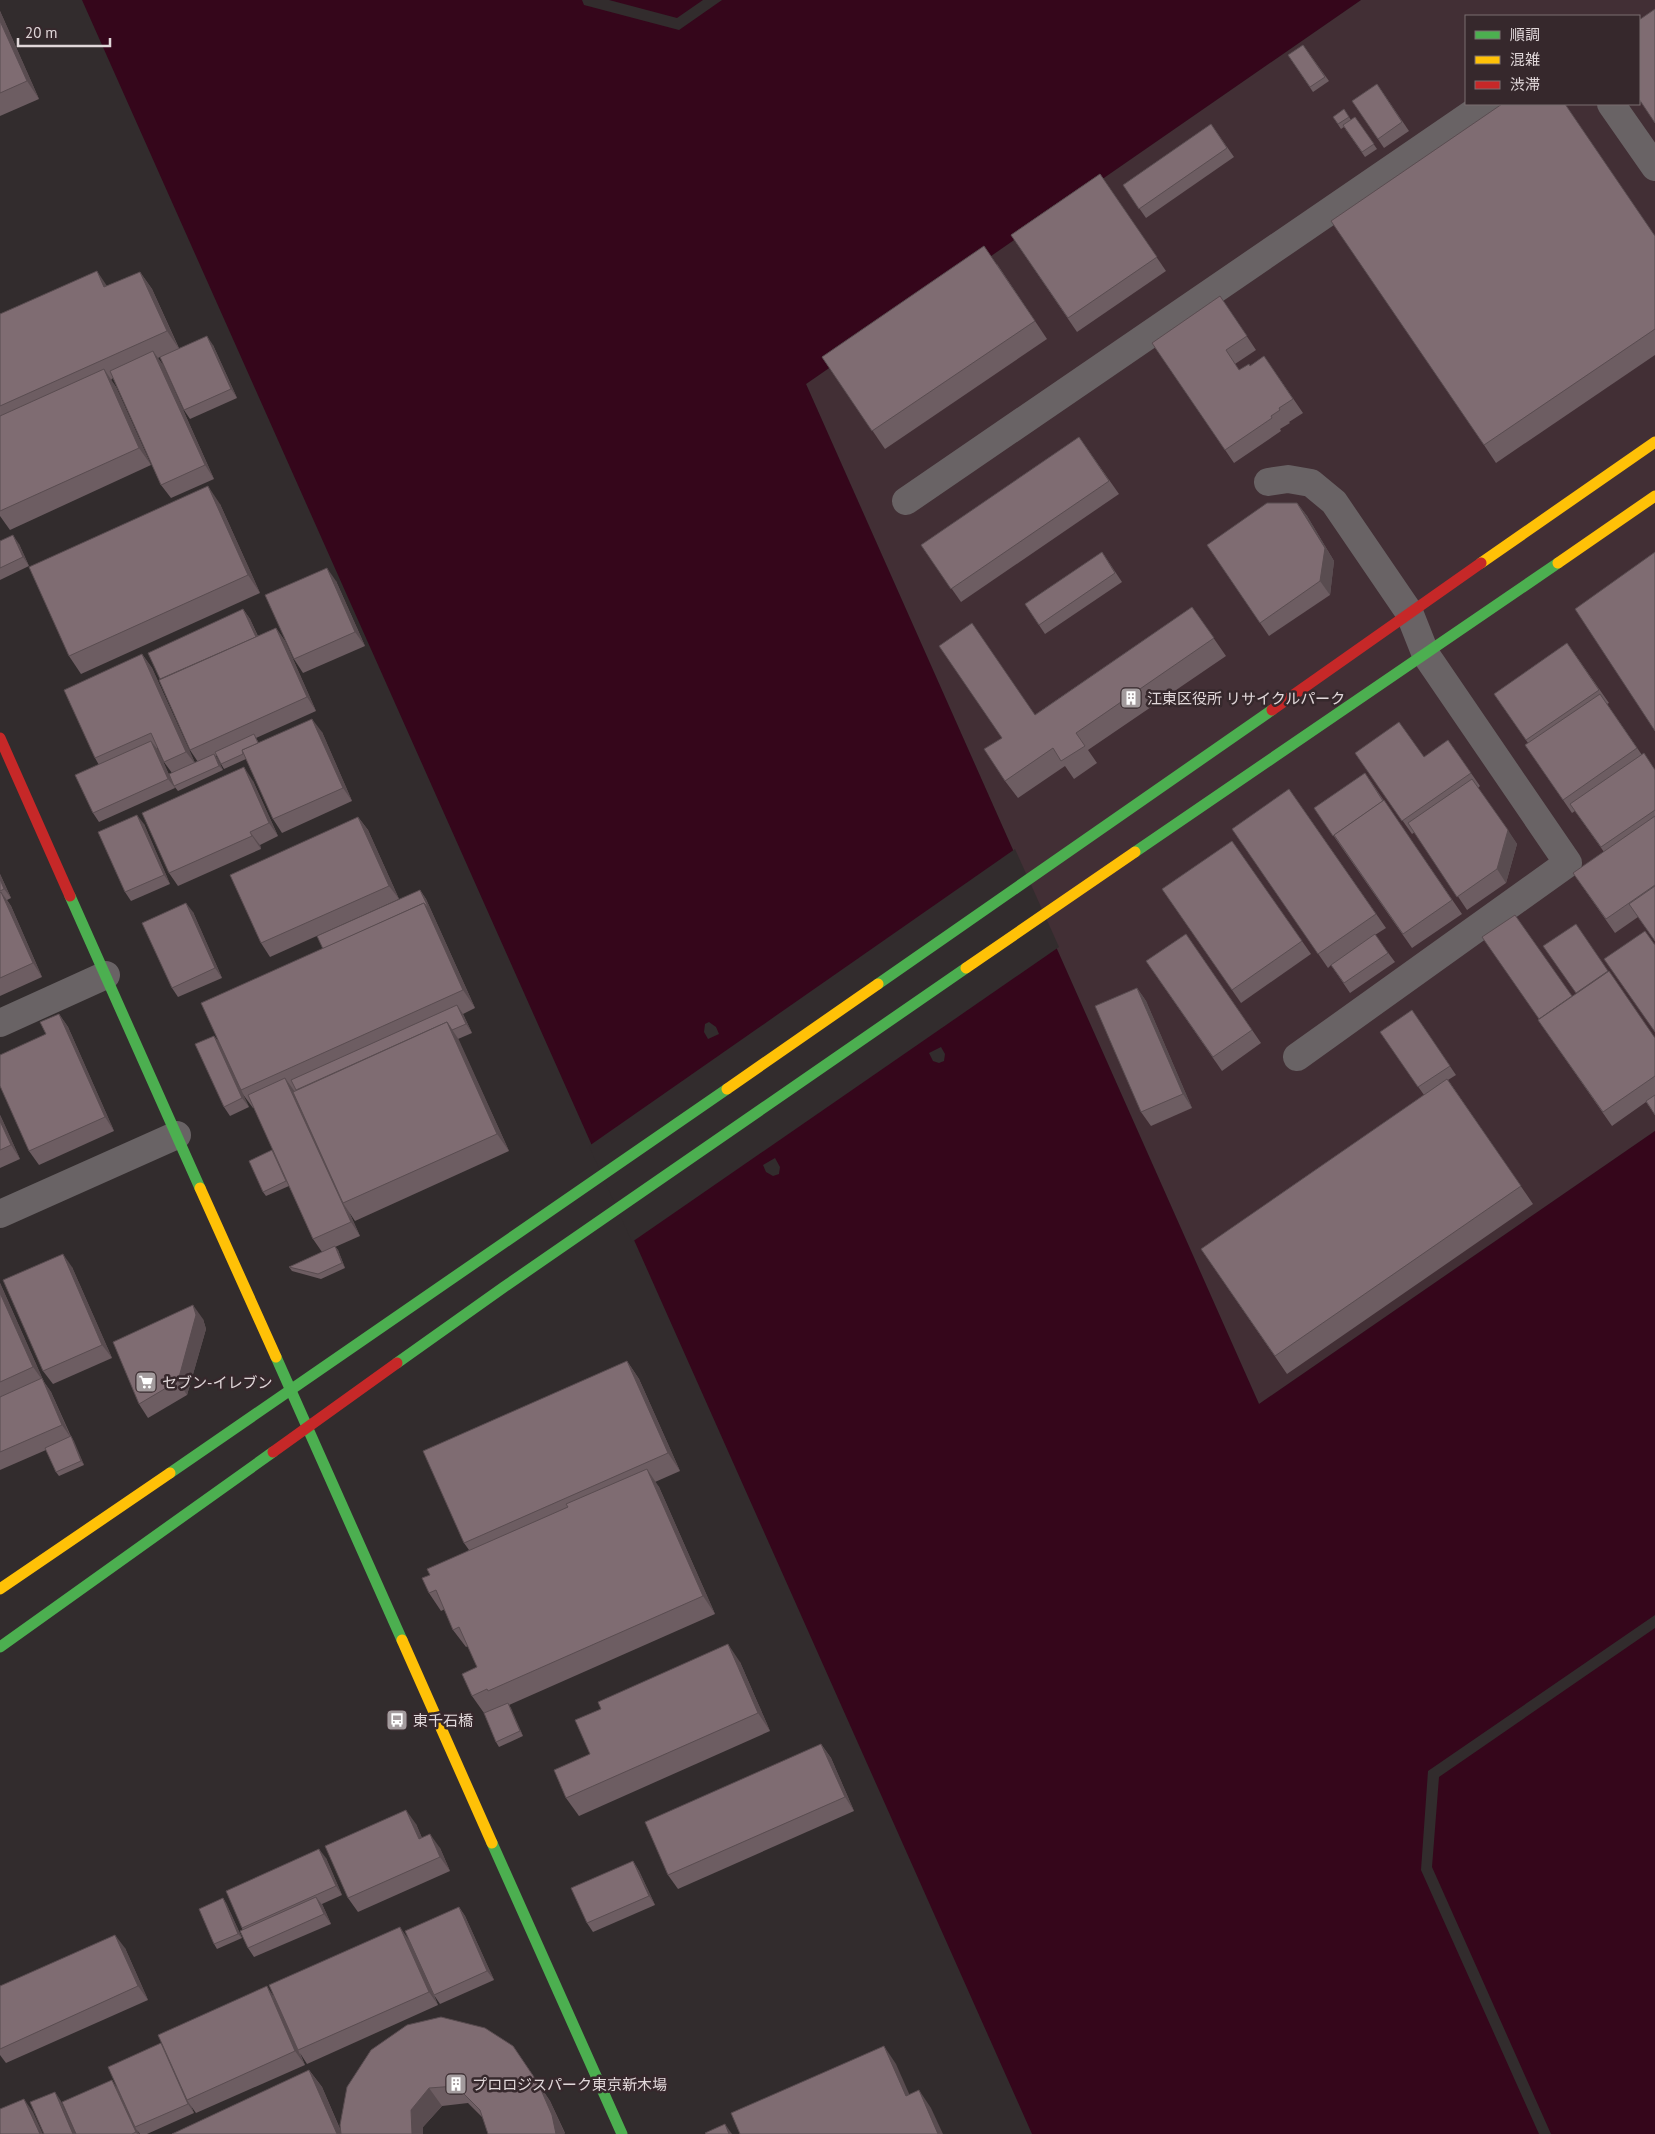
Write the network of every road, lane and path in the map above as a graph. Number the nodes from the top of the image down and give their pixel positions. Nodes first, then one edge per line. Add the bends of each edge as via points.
1 (1485, 105) edge
2 (1613, 105) edge
3 (1655, 167) edge
4 (1655, 442) edge
5 (1268, 482) dead end
6 (1655, 496) edge
7 (906, 501) dead end
8 (1409, 612) junction
9 (1426, 655) junction
10 (3, 752) edge
11 (106, 975) junction
12 (0, 1023) edge
13 (1297, 1057) dead end
14 (177, 1135) junction
15 (0, 1214) edge
16 (292, 1390) junction
17 (309, 1428) junction
18 (0, 1589) edge
19 (0, 1646) edge
20 (622, 2134) edge

1 - 7 street
2 - 3 street
4 - 8 street
5 - 8 street via 1288,479 1311,483 1334,502
6 - 9 street
8 - 9 street
8 - 16 street via 1146,800
9 - 13 street via 1568,863
9 - 17 street via 1264,763 504,1287
10 - 11 street
11 - 12 street
11 - 14 street
14 - 15 street
14 - 16 street
16 - 17 street
16 - 18 street
17 - 19 street
17 - 20 street

